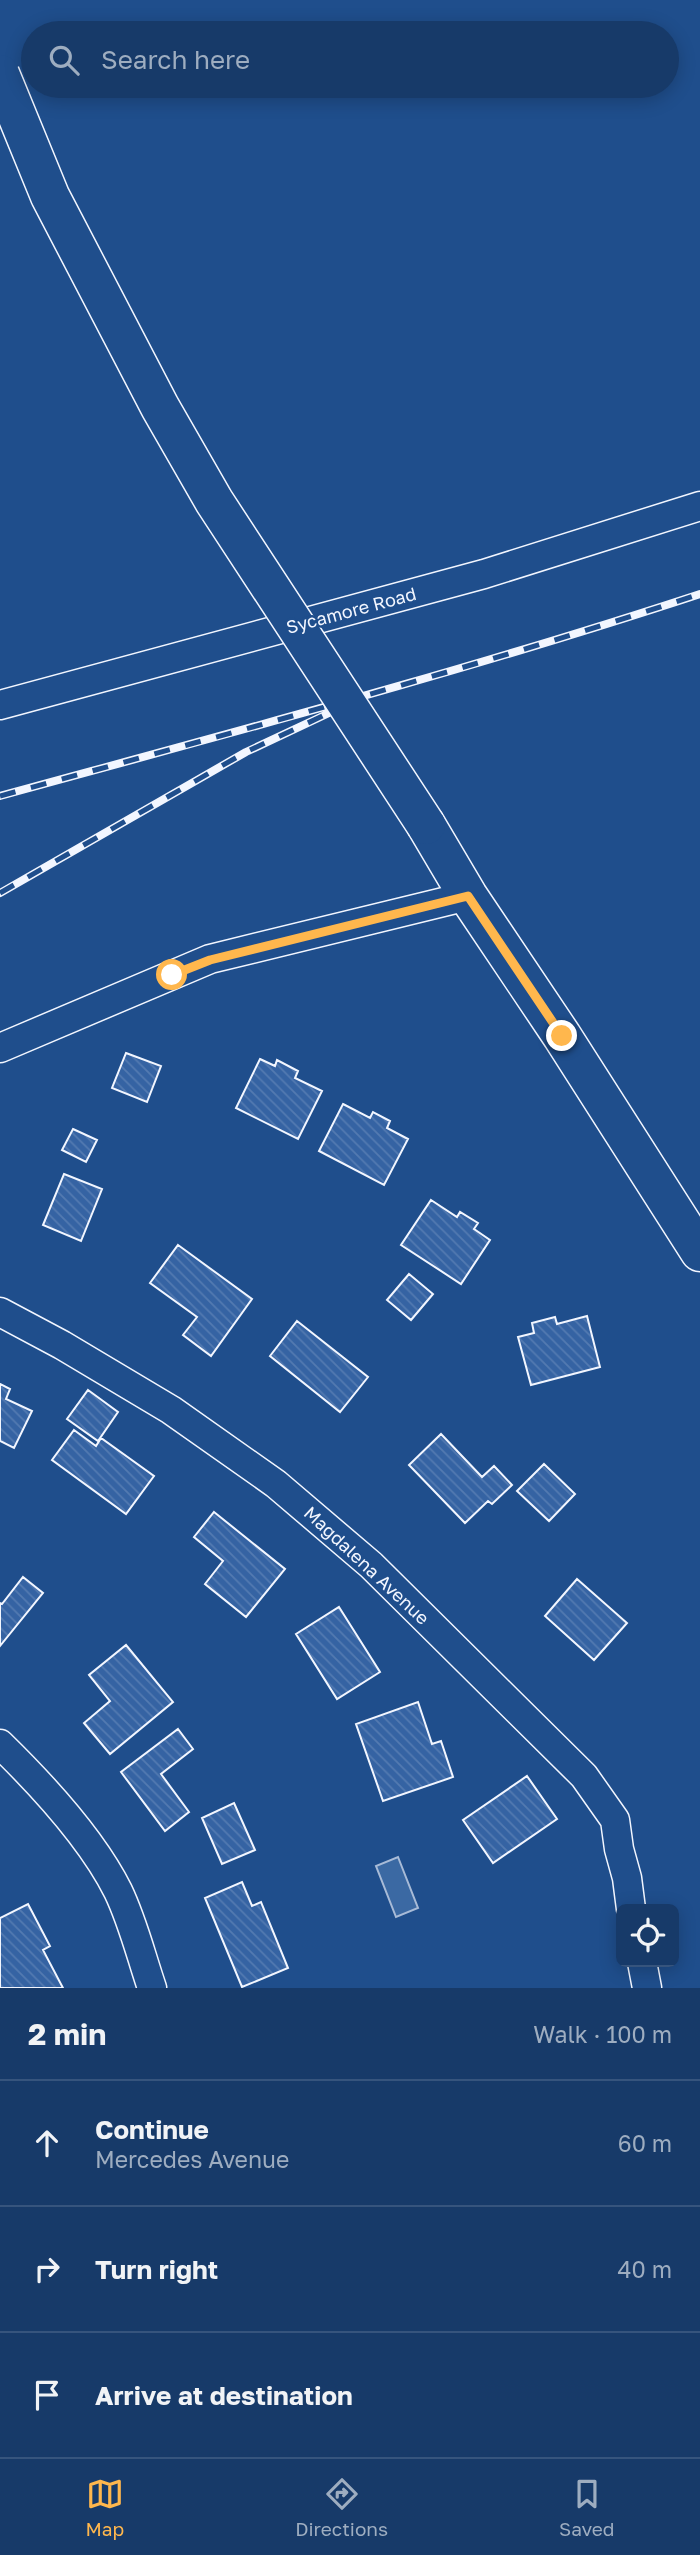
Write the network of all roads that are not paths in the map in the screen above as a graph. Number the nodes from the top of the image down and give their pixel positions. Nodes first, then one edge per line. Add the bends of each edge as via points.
1 (0, 75) edge
2 (700, 506) edge
3 (0, 705) edge
4 (468, 896) junction
5 (0, 1048) edge
6 (700, 1252) edge
7 (0, 1312) edge
8 (0, 1744) edge
9 (630, 1904) edge
10 (643, 1967) edge
11 (152, 1988) edge
12 (647, 1988) edge

1 - 4 main road, bridge via 50,196 160,407 214,501
2 - 3 street, Sycamore Road via 484,574
4 - 5 street via 210,960
4 - 6 main road
7 - 9 street, Magdalena Avenue via 171,1410 276,1484 371,1565 584,1776 615,1820
8 - 11 street via 91,1848 118,1891
10 - 12 street

